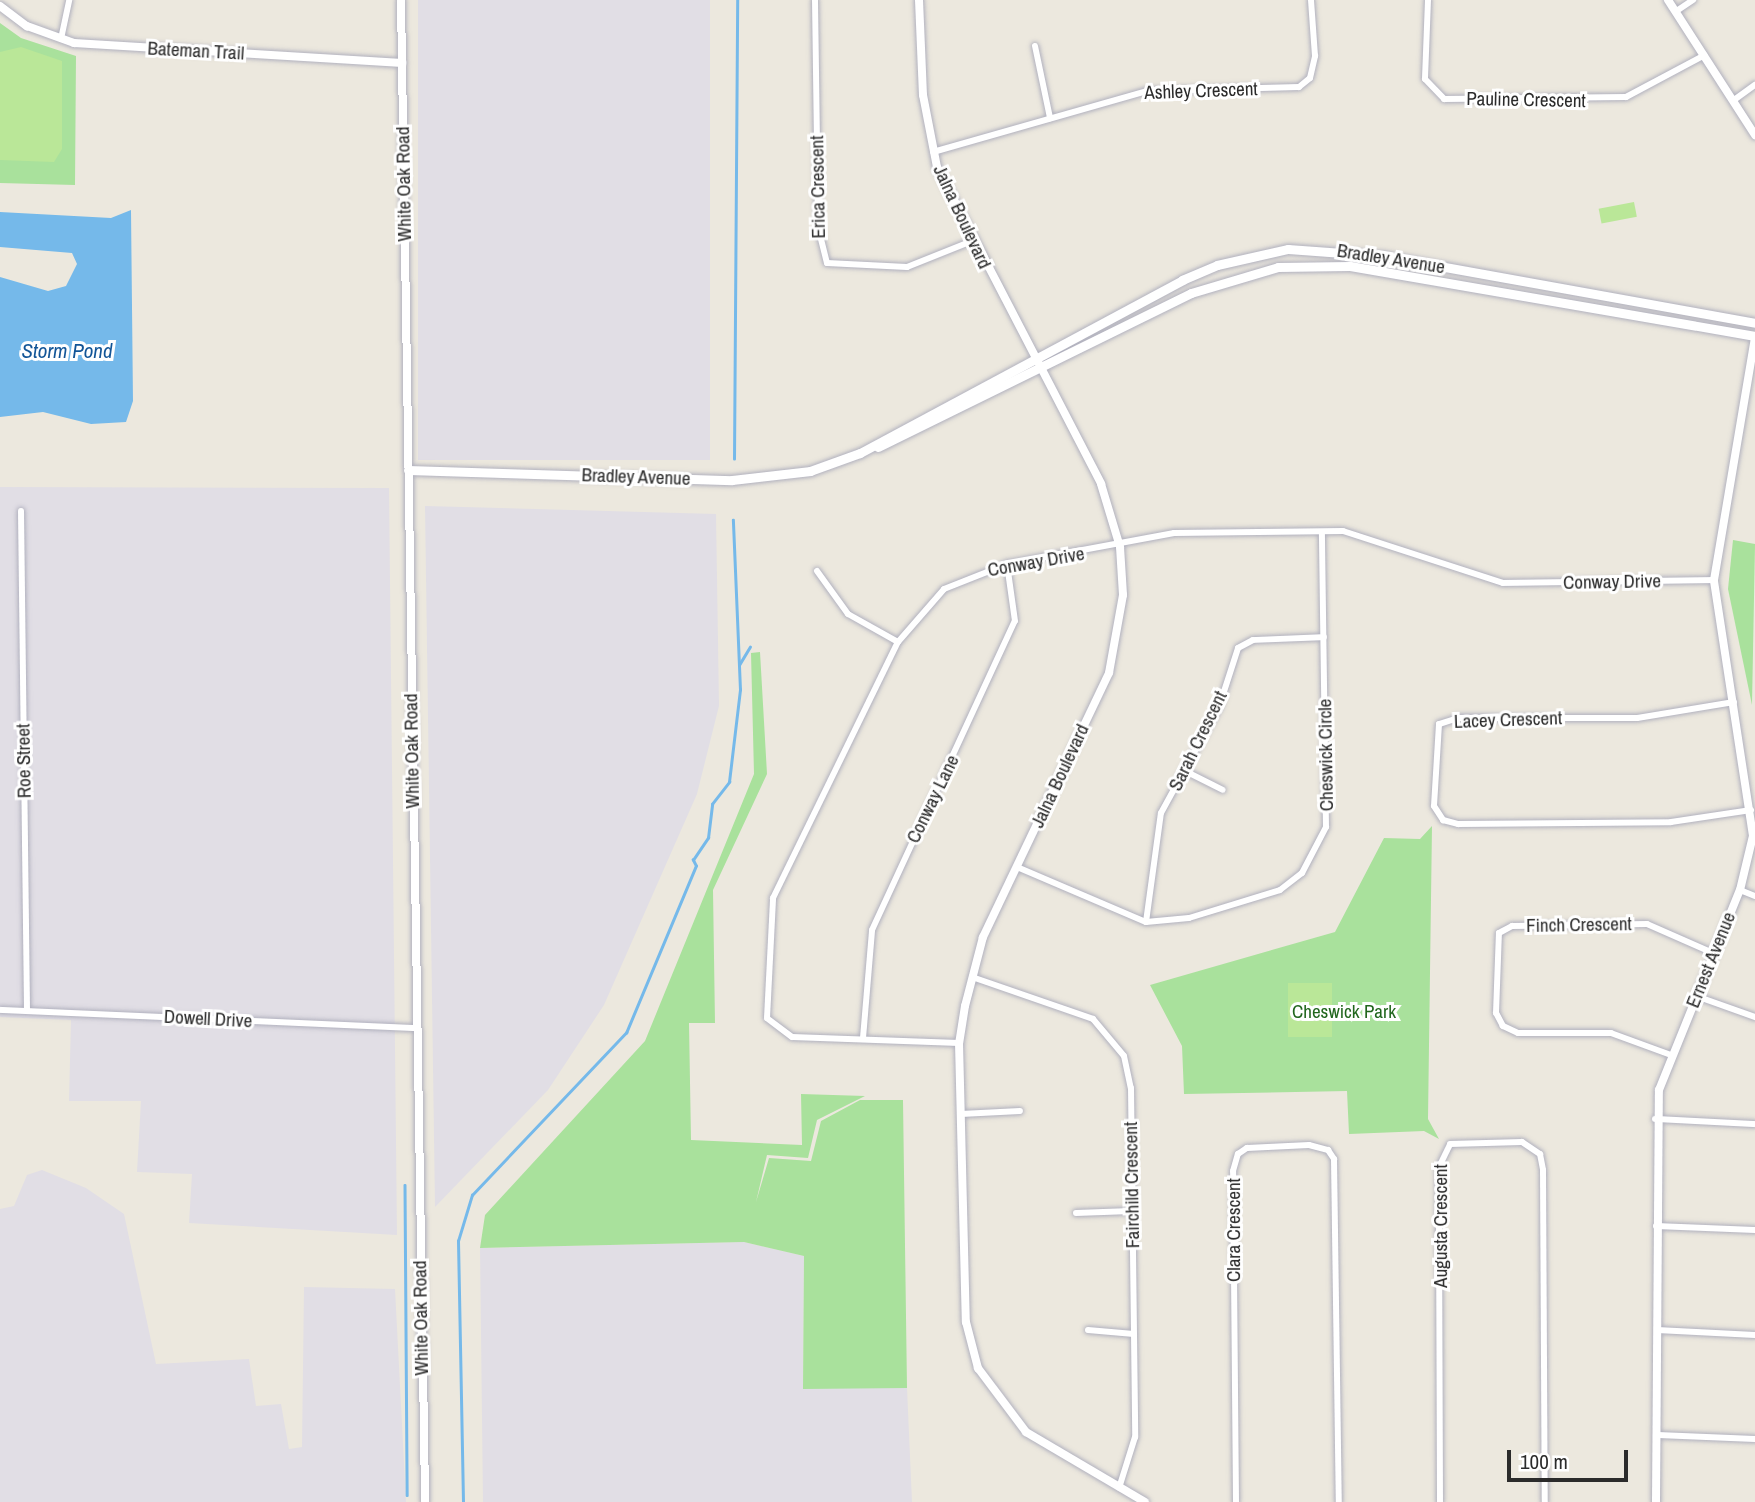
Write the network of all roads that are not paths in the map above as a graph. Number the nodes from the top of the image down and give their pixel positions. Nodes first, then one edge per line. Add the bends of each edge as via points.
1 (69, 0) edge
2 (401, 0) edge
3 (815, 0) edge
4 (919, 0) edge
5 (1311, 0) edge
6 (1428, 0) edge
7 (1668, 0) edge
8 (1693, 0) edge
9 (0, 6) edge
10 (1675, 12) junction
11 (61, 39) junction
12 (1035, 46) dead end
13 (1705, 55) junction
14 (402, 63) junction
15 (1755, 85) edge
16 (1734, 100) junction
17 (1050, 118) junction
18 (1755, 135) edge
19 (933, 152) junction
20 (972, 241) junction
21 (1755, 323) edge
22 (1755, 336) edge
23 (1034, 358) junction
24 (1040, 369) junction
25 (860, 453) junction
26 (408, 470) junction
27 (21, 511) dead end
28 (1322, 533) junction
29 (1120, 547) junction
30 (1007, 564) junction
31 (817, 571) dead end
32 (1714, 580) junction
33 (1325, 637) junction
34 (898, 642) junction
35 (1734, 702) junction
36 (1185, 771) junction
37 (1223, 790) dead end
38 (1753, 810) junction
39 (1017, 867) junction
40 (1740, 890) junction
41 (1755, 897) edge
42 (1146, 922) junction
43 (1715, 954) junction
44 (972, 977) junction
45 (1696, 996) junction
46 (0, 1010) edge
47 (27, 1011) junction
48 (1755, 1017) edge
49 (416, 1028) junction
50 (863, 1038) junction
51 (959, 1043) junction
52 (1671, 1055) junction
53 (1020, 1111) dead end
54 (961, 1114) junction
55 (1655, 1119) junction
56 (1755, 1124) edge
57 (1131, 1211) junction
58 (1076, 1213) dead end
59 (1655, 1226) junction
60 (1755, 1230) edge
61 (1088, 1330) dead end
62 (1657, 1330) junction
63 (1134, 1334) junction
64 (1755, 1335) edge
65 (1658, 1435) junction
66 (1755, 1439) edge
67 (1119, 1488) junction
68 (425, 1502) edge
69 (1145, 1502) edge
70 (1236, 1502) edge
71 (1339, 1502) edge
72 (1440, 1502) edge
73 (1545, 1502) edge
74 (1656, 1502) edge

1 - 11 street
2 - 14 street, White Oak Road
3 - 20 street, Erica Crescent via 818,237 827,263 907,267
4 - 19 street, Jalna Boulevard
5 - 17 street, Ashley Crescent via 1315,56 1310,78 1299,87 1147,91
6 - 13 street, Pauline Crescent via 1425,79 1444,99 1626,97
7 - 10 street
8 - 10 street
9 - 11 street, Bateman Trail
10 - 13 street
11 - 14 street, Bateman Trail
12 - 17 street
13 - 16 street
14 - 26 street, White Oak Road
15 - 16 street
16 - 18 street
17 - 19 street, Ashley Crescent
19 - 20 street, Jalna Boulevard
20 - 23 street, Jalna Boulevard
21 - 23 main road, Bradley Avenue via 1384,256 1288,249 1217,265
22 - 24 main road, Bradley Avenue via 1350,266 1298,265 1191,293
22 - 32 street, Ernest Avenue
23 - 24 street, Jalna Boulevard
23 - 25 main road, Bradley Avenue
24 - 25 main road, Bradley Avenue
24 - 29 street, Jalna Boulevard via 1101,484
25 - 26 main road, Bradley Avenue via 810,471 751,480
26 - 49 street, White Oak Road
27 - 47 street, Roe Street
28 - 29 street, Conway Drive via 1174,533
28 - 32 street, Conway Drive via 1343,531 1503,583
28 - 33 street, Cheswick Circle
29 - 30 street, Conway Drive
29 - 39 street, Jalna Boulevard via 1123,595 1109,673
30 - 34 street, Conway Drive via 944,589
30 - 50 street, Conway Lane via 1015,621 872,930
31 - 34 street via 848,614
32 - 35 street, Ernest Avenue
33 - 36 street, Sarah Crescent via 1253,640 1238,648 1219,707
33 - 42 street, Cheswick Circle via 1328,799 1318,852 1280,890 1189,918
34 - 50 street, Conway Drive via 773,898 768,920 767,1018 778,1032
35 - 38 street, Ernest Avenue
35 - 38 street, Lacey Crescent via 1637,718 1458,718 1439,724 1434,806 1443,820 1458,824 1671,822
36 - 37 street
36 - 42 street, Sarah Crescent via 1154,836
38 - 40 street, Ernest Avenue
39 - 42 street, Cheswick Circle
39 - 44 street, Jalna Boulevard via 983,937
40 - 41 street
40 - 43 street, Ernest Avenue
43 - 45 street, Ernest Avenue
43 - 52 street, Finch Crescent via 1647,924 1511,926 1499,933 1496,1013 1503,1026 1518,1033 1611,1033
44 - 51 street, Jalna Boulevard
44 - 57 street, Fairchild Crescent via 1034,994 1109,1032 1124,1056 1131,1087
45 - 48 street
45 - 52 street, Ernest Avenue
46 - 47 street, Dowell Drive
47 - 49 street, Dowell Drive
49 - 68 street, White Oak Road
50 - 51 street, Conway Drive
51 - 54 street, Jalna Boulevard
52 - 55 street, Ernest Avenue
53 - 54 street
54 - 67 street, Jalna Boulevard via 966,1322 978,1368 1026,1432
55 - 56 street
55 - 59 street, Ernest Avenue
57 - 58 street
57 - 63 street, Fairchild Crescent
59 - 60 street
59 - 62 street, Ernest Avenue
61 - 63 street
62 - 64 street
62 - 65 street, Ernest Avenue
63 - 67 street, Fairchild Crescent via 1136,1437
65 - 66 street
65 - 74 street, Ernest Avenue
67 - 69 street, Jalna Boulevard
70 - 71 street, Clara Crescent via 1233,1171 1238,1154 1247,1147 1309,1145 1328,1150 1334,1159
72 - 73 street, Augusta Crescent via 1442,1153 1450,1144 1522,1142 1540,1154 1543,1170

